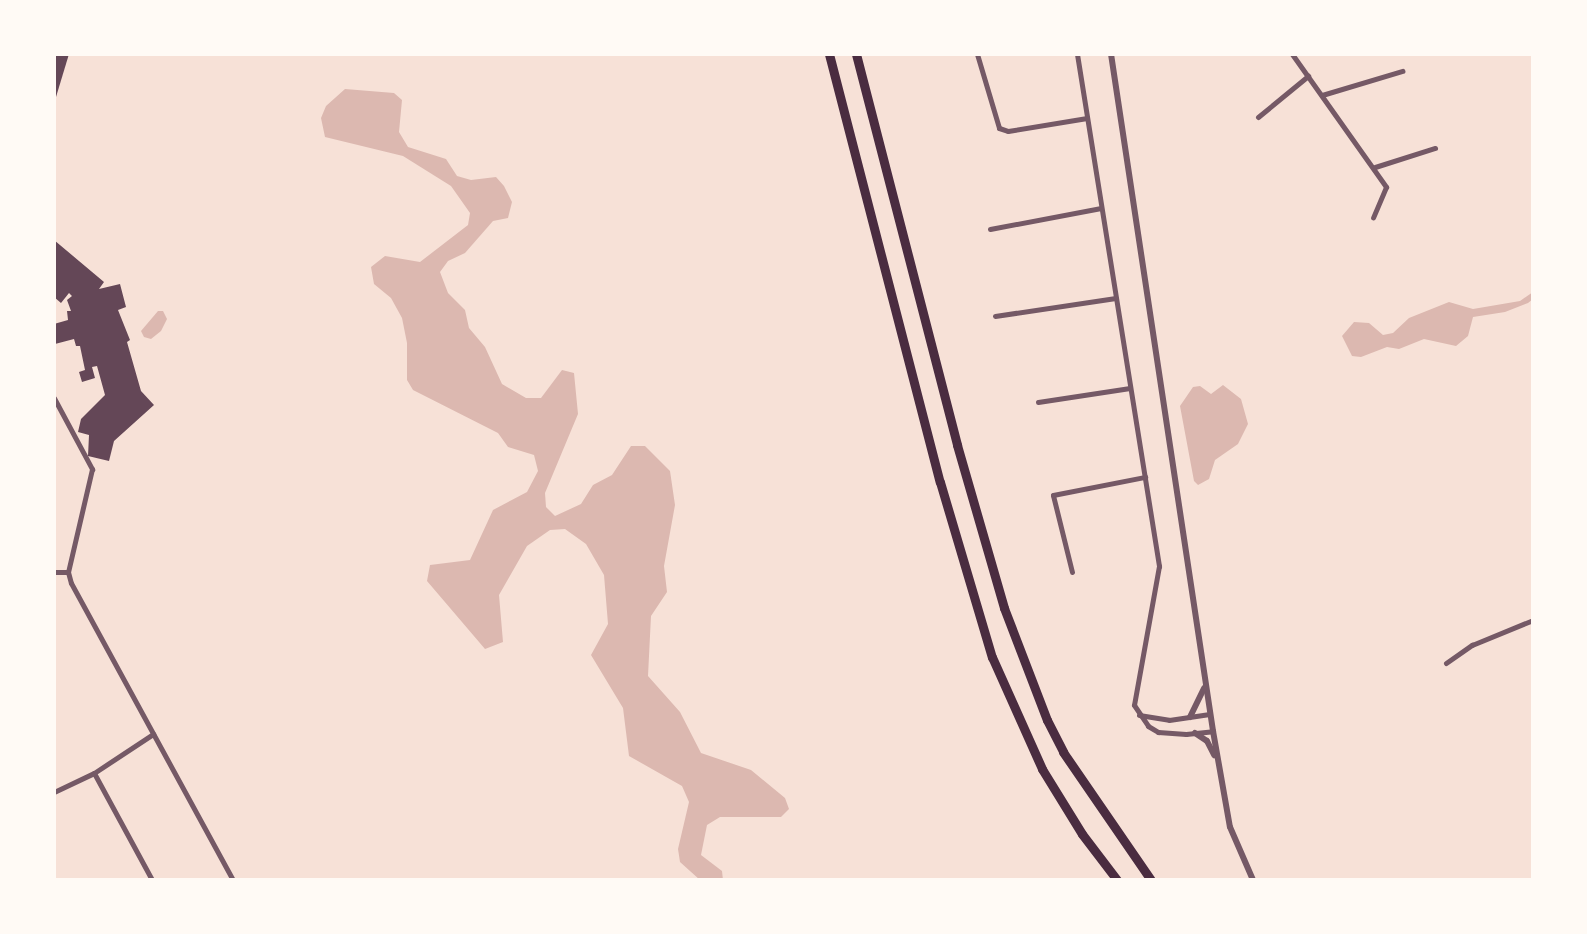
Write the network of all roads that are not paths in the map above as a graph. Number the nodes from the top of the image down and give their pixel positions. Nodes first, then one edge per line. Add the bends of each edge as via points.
1 (829, 54) edge
2 (856, 54) edge
3 (977, 54) edge
4 (1077, 54) edge
5 (1111, 54) edge
6 (1292, 54) edge
7 (1402, 71) dead end
8 (1308, 76) junction
9 (1322, 95) junction
10 (1258, 117) dead end
11 (1087, 118) junction
12 (1435, 148) dead end
13 (1375, 167) junction
14 (1101, 208) junction
15 (1373, 217) dead end
16 (990, 229) dead end
17 (1116, 298) junction
18 (995, 316) dead end
19 (1130, 388) junction
20 (54, 398) edge
21 (1038, 402) dead end
22 (1145, 477) junction
23 (54, 572) edge
24 (68, 572) junction
25 (1072, 572) dead end
26 (1533, 620) edge
27 (1446, 663) dead end
28 (1205, 679) junction
29 (1210, 714) junction
30 (1138, 715) junction
31 (1190, 717) junction
32 (1169, 720) junction
33 (1213, 731) junction
34 (1195, 733) junction
35 (153, 734) junction
36 (1169, 734) junction
37 (94, 773) junction
38 (1221, 774) junction
39 (54, 792) edge
40 (152, 880) edge
41 (233, 880) edge
42 (1117, 880) edge
43 (1151, 880) edge
44 (1253, 880) edge

1 - 42 highway via 940,482 992,657 1042,769
2 - 43 highway via 1004,608 1063,752
3 - 11 street via 999,128
4 - 11 street
5 - 28 street
6 - 8 street
7 - 9 street
8 - 9 street
8 - 10 street
9 - 13 street
11 - 14 street
12 - 13 street
13 - 15 street via 1386,187
14 - 16 street
14 - 17 street
17 - 18 street
17 - 19 street
19 - 21 street
19 - 22 street
20 - 24 street via 92,475
22 - 25 street via 1053,495
22 - 30 street via 1159,566 1134,699
23 - 24 street
24 - 35 street
26 - 27 street via 1505,628
28 - 29 street
28 - 31 street via 1202,698
29 - 31 street
29 - 33 street
30 - 32 street
30 - 36 street via 1148,726
31 - 32 street
32 - 36 street
33 - 34 street
33 - 38 street
34 - 36 street
34 - 38 street via 1210,746
35 - 37 street
35 - 41 street
37 - 39 street
37 - 40 street
38 - 44 street via 1230,827

